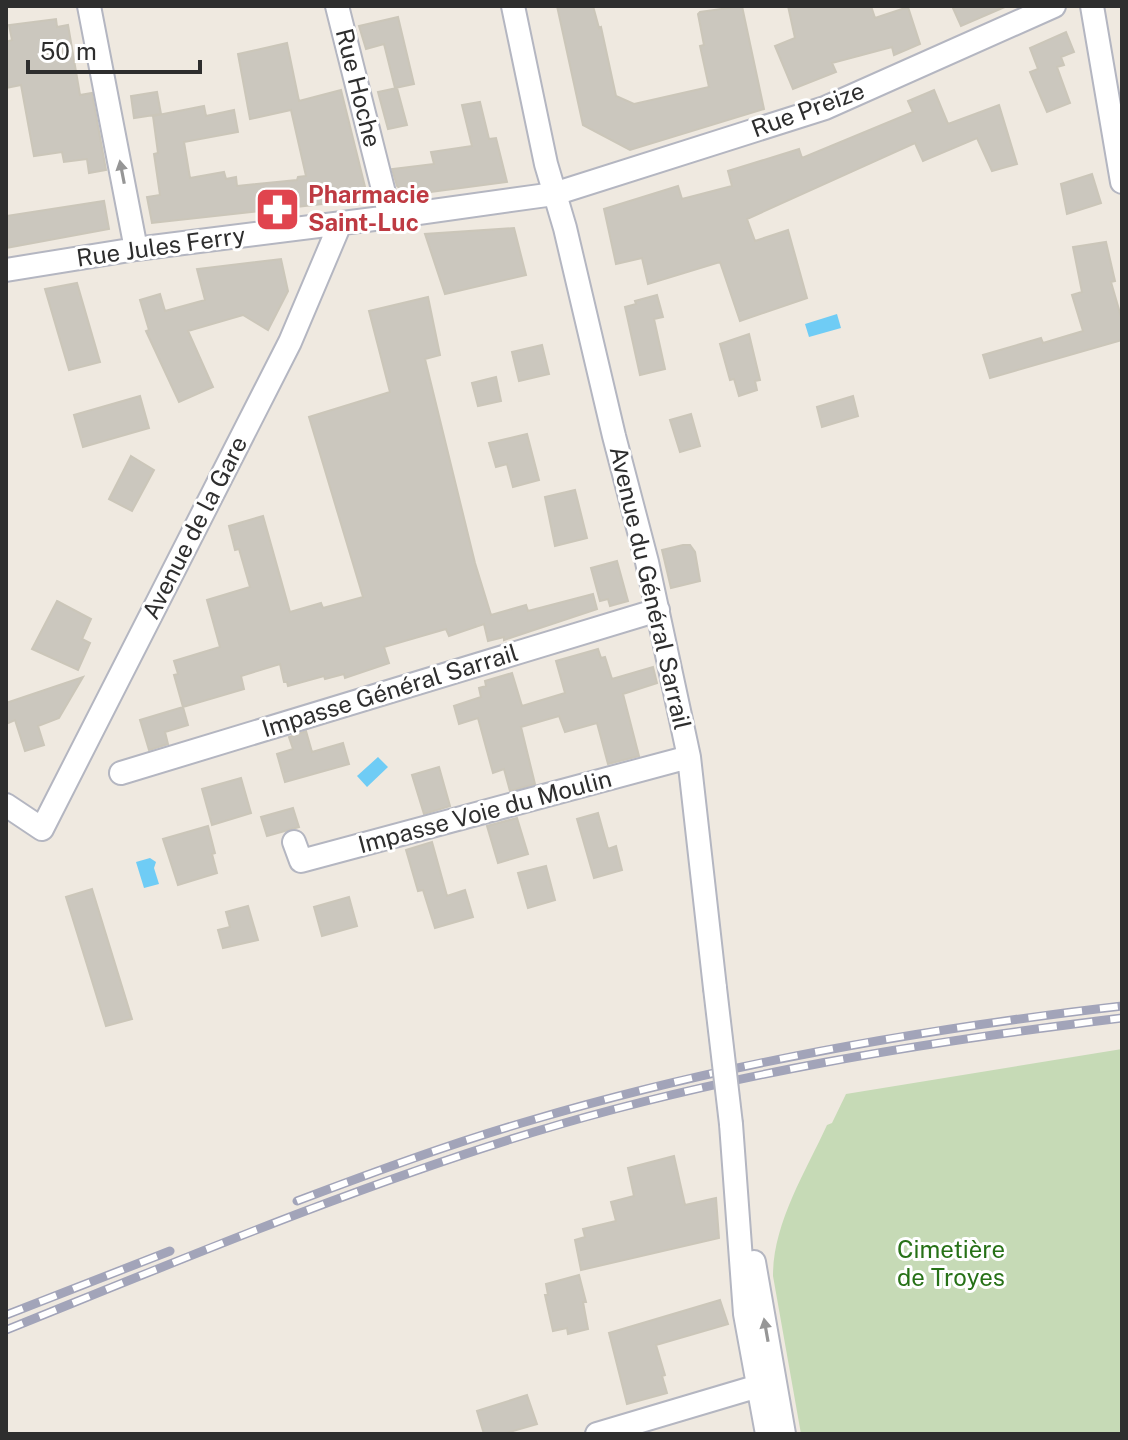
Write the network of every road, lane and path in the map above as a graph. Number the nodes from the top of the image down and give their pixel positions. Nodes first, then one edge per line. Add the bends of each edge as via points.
1 (89, 6) edge
2 (337, 6) edge
3 (513, 6) edge
4 (1054, 6) edge
5 (1092, 6) edge
6 (1122, 182) edge
7 (554, 194) junction
8 (390, 217) junction
9 (340, 224) junction
10 (136, 249) junction
11 (6, 270) edge
12 (658, 610) junction
13 (689, 757) junction
14 (121, 773) dead end
15 (6, 805) edge
16 (294, 842) dead end
17 (766, 1383) junction
18 (597, 1434) edge
19 (767, 1434) edge
20 (784, 1434) edge

10 -> 1 street
2 - 8 street, Rue Hoche
3 - 7 street, Avenue du Général Sarrail
4 - 7 street, Rue Preize via 825,108
5 - 6 street
7 - 8 street, Rue Jules Ferry
7 - 12 street, Avenue du Général Sarrail
8 - 9 street, Rue Jules Ferry
9 - 10 street, Rue Jules Ferry
9 - 15 street, Avenue de la Gare via 290,342 42,829
10 - 11 street, Rue Jules Ferry
12 - 13 street, Avenue du Général Sarrail
12 - 14 street, Impasse Général Sarrail
13 - 16 street, Impasse Voie du Moulin via 301,861
13 - 17 street, Avenue du Général Sarrail, bridge via 736,1167 745,1314
17 - 18 street
17 - 19 street
17 - 20 street

